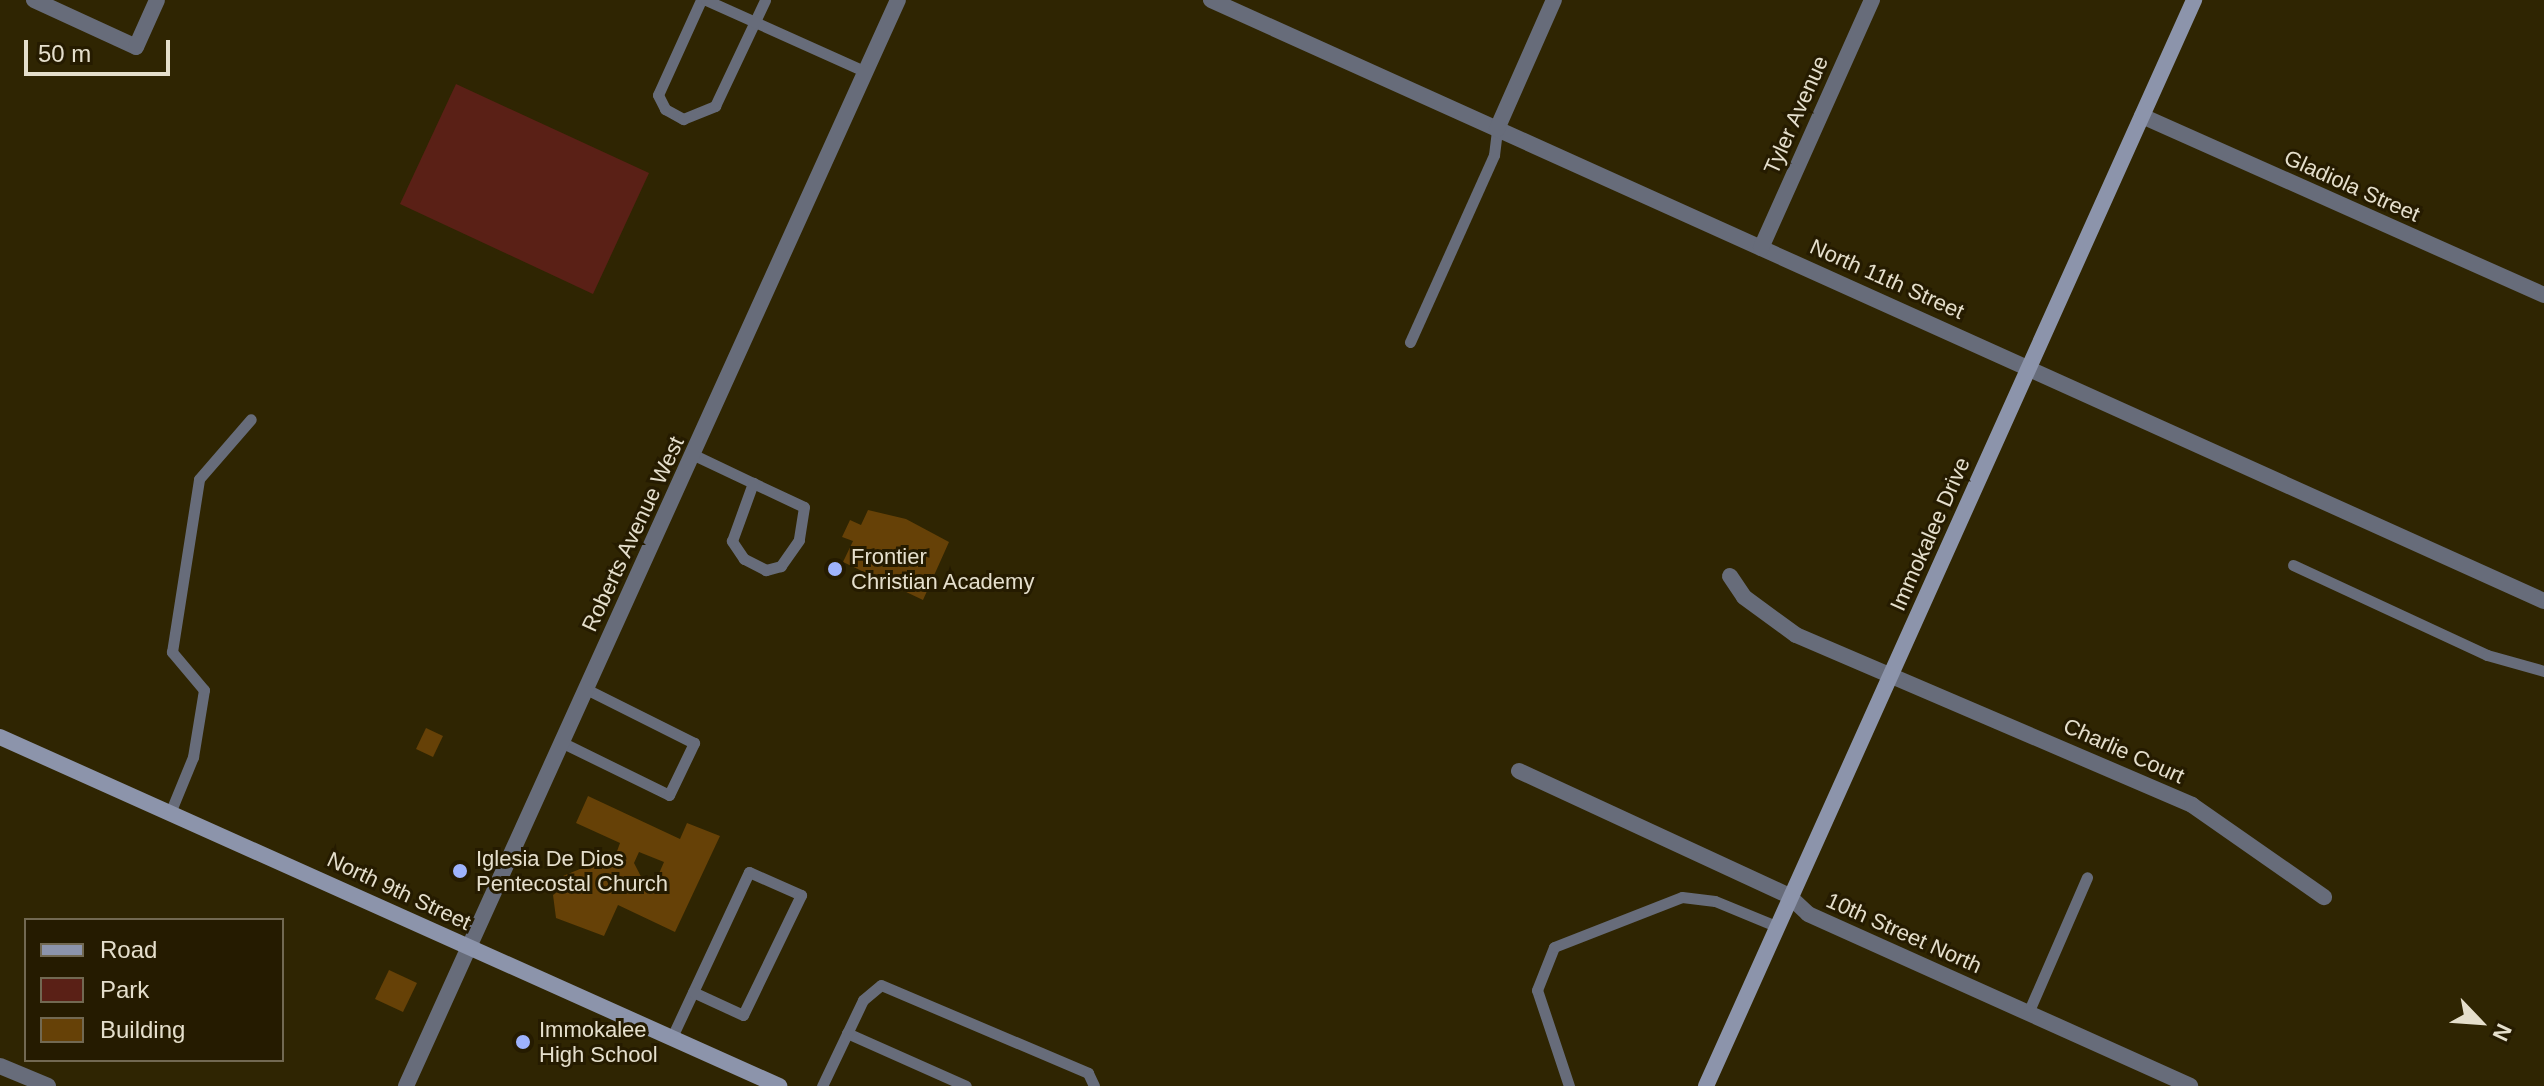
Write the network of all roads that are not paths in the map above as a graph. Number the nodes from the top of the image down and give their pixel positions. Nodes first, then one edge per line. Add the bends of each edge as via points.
1 (34, 0) edge
2 (157, 0) edge
3 (704, 0) edge
4 (765, 0) edge
5 (898, 0) edge
6 (1211, 0) edge
7 (1554, 0) edge
8 (1872, 0) edge
9 (2194, 0) edge
10 (755, 22) junction
11 (866, 72) junction
12 (2142, 116) junction
13 (1497, 129) junction
14 (1761, 248) junction
15 (2544, 295) edge
16 (1410, 342) dead end
17 (2028, 369) junction
18 (251, 419) dead end
19 (694, 455) junction
20 (753, 483) junction
21 (2293, 565) dead end
22 (1730, 576) dead end
23 (2544, 601) edge
24 (2544, 671) edge
25 (1889, 678) junction
26 (586, 689) junction
27 (0, 737) edge
28 (563, 743) junction
29 (1519, 771) dead end
30 (170, 813) junction
31 (2087, 877) dead end
32 (1789, 896) junction
33 (2324, 897) dead end
34 (1776, 926) junction
35 (469, 948) junction
36 (693, 992) junction
37 (2028, 1013) junction
38 (847, 1033) junction
39 (672, 1037) junction
40 (0, 1066) edge
41 (48, 1086) edge
42 (406, 1086) edge
43 (779, 1086) edge
44 (822, 1086) edge
45 (966, 1086) edge
46 (1094, 1086) edge
47 (1569, 1086) edge
48 (1706, 1086) edge
49 (2190, 1086) edge

1 - 2 street via 136,47
3 - 10 lane
3 - 10 lane via 658,95 665,109 683,119 715,106
4 - 10 lane
5 - 11 street, Roberts Avenue West
6 - 13 street, North 11th Street
7 - 13 street
8 - 14 street, Tyler Avenue
9 - 12 street, Immokalee Drive
10 - 11 lane
11 - 19 street, Roberts Avenue West
12 - 15 street, Gladiola Street
12 - 17 street, Immokalee Drive
13 - 14 street, North 11th Street
13 - 16 lane via 1494,155
14 - 17 street, North 11th Street
17 - 23 street, North 11th Street
17 - 25 street, Immokalee Drive
18 - 30 lane via 199,479 172,652 204,690 193,757
19 - 20 lane
19 - 26 street, Roberts Avenue West
20 - 20 lane via 804,507 799,540 781,566 766,570 744,559 732,541
21 - 24 lane via 2487,655
22 - 25 street, Charlie Court via 1773,622
25 - 32 street, Immokalee Drive
25 - 33 street, Charlie Court via 2192,805
26 - 28 street, Roberts Avenue West
26 - 28 lane via 694,743 669,795
27 - 30 street, North 9th Street
28 - 35 street, Roberts Avenue West
29 - 32 street, 10th Street North
30 - 35 street, North 9th Street
31 - 37 lane
32 - 34 street, Immokalee Drive
32 - 37 street, 10th Street North via 1808,914
34 - 47 lane via 1728,904 1682,897 1554,947 1537,990
34 - 48 street, Immokalee Drive
35 - 39 street, North 9th Street
35 - 42 street, Roberts Avenue West
36 - 36 lane via 749,872 801,895 743,1015
36 - 39 lane
37 - 49 street, 10th Street North
38 - 44 lane
38 - 45 lane
38 - 46 lane via 870,989 881,985 1088,1073
39 - 43 street, North 9th Street
40 - 41 street

